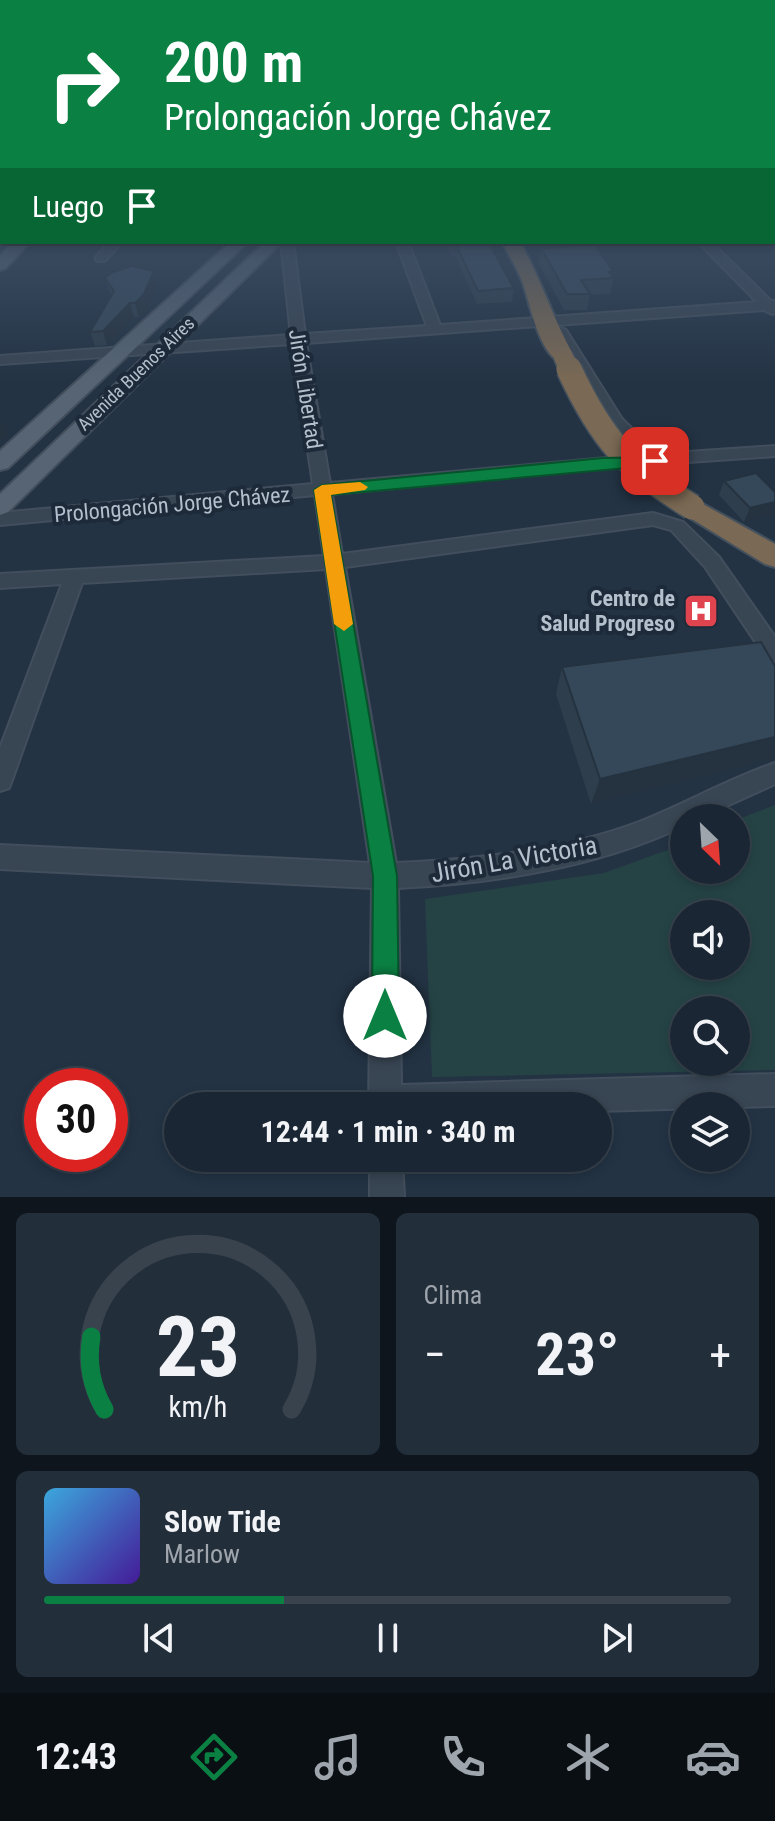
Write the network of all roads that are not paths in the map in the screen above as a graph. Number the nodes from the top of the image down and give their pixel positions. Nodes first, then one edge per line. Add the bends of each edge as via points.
1 (209, 270) edge
2 (245, 270) edge
3 (290, 270) edge
4 (413, 270) edge
5 (505, 270) edge
6 (526, 270) edge
7 (733, 270) edge
8 (773, 308) edge
9 (544, 323) junction
10 (435, 329) junction
11 (298, 338) junction
12 (164, 346) junction
13 (120, 351) junction
14 (0, 360) edge
15 (775, 451) edge
16 (655, 461) junction
17 (0, 463) edge
18 (322, 490) junction
19 (0, 507) edge
20 (702, 514) junction
21 (0, 519) edge
22 (775, 557) edge
23 (334, 562) junction
24 (712, 562) junction
25 (74, 579) junction
26 (0, 581) edge
27 (775, 653) edge
28 (775, 773) edge
29 (0, 780) edge
30 (0, 857) edge
31 (385, 876) junction
32 (775, 1090) edge
33 (385, 1092) edge
34 (612, 1095) edge
35 (386, 1172) edge
36 (387, 1197) edge

1 - 13 main road, Avenida Buenos Aires
2 - 12 main road, Avenida Buenos Aires
3 - 11 street, Jirón Libertad
4 - 10 street
5 - 9 highway
6 - 9 highway
7 - 8 street
8 - 9 street
9 - 10 street
9 - 16 street via 561,333 616,422
9 - 20 highway, bridge via 602,433 652,481
10 - 11 street
11 - 12 street
11 - 18 street, Jirón Libertad
12 - 13 street
12 - 19 main road, Avenida Buenos Aires
13 - 14 street
13 - 17 main road, Avenida Buenos Aires
15 - 16 street, Prolongación Jorge Chávez
16 - 18 street, Prolongación Jorge Chávez
18 - 21 street, Prolongación Jorge Chávez
18 - 23 street, Jirón Libertad
20 - 22 highway
20 - 24 street
23 - 24 street via 653,519 677,526
23 - 25 street
23 - 31 street, Jirón Libertad
24 - 27 street
25 - 26 street
25 - 29 street
28 - 31 street, Jirón La Victoria via 597,847 441,874
30 - 31 street, Jirón La Victoria
31 - 33 street, Jirón Libertad
32 - 34 street
35 - 36 street

